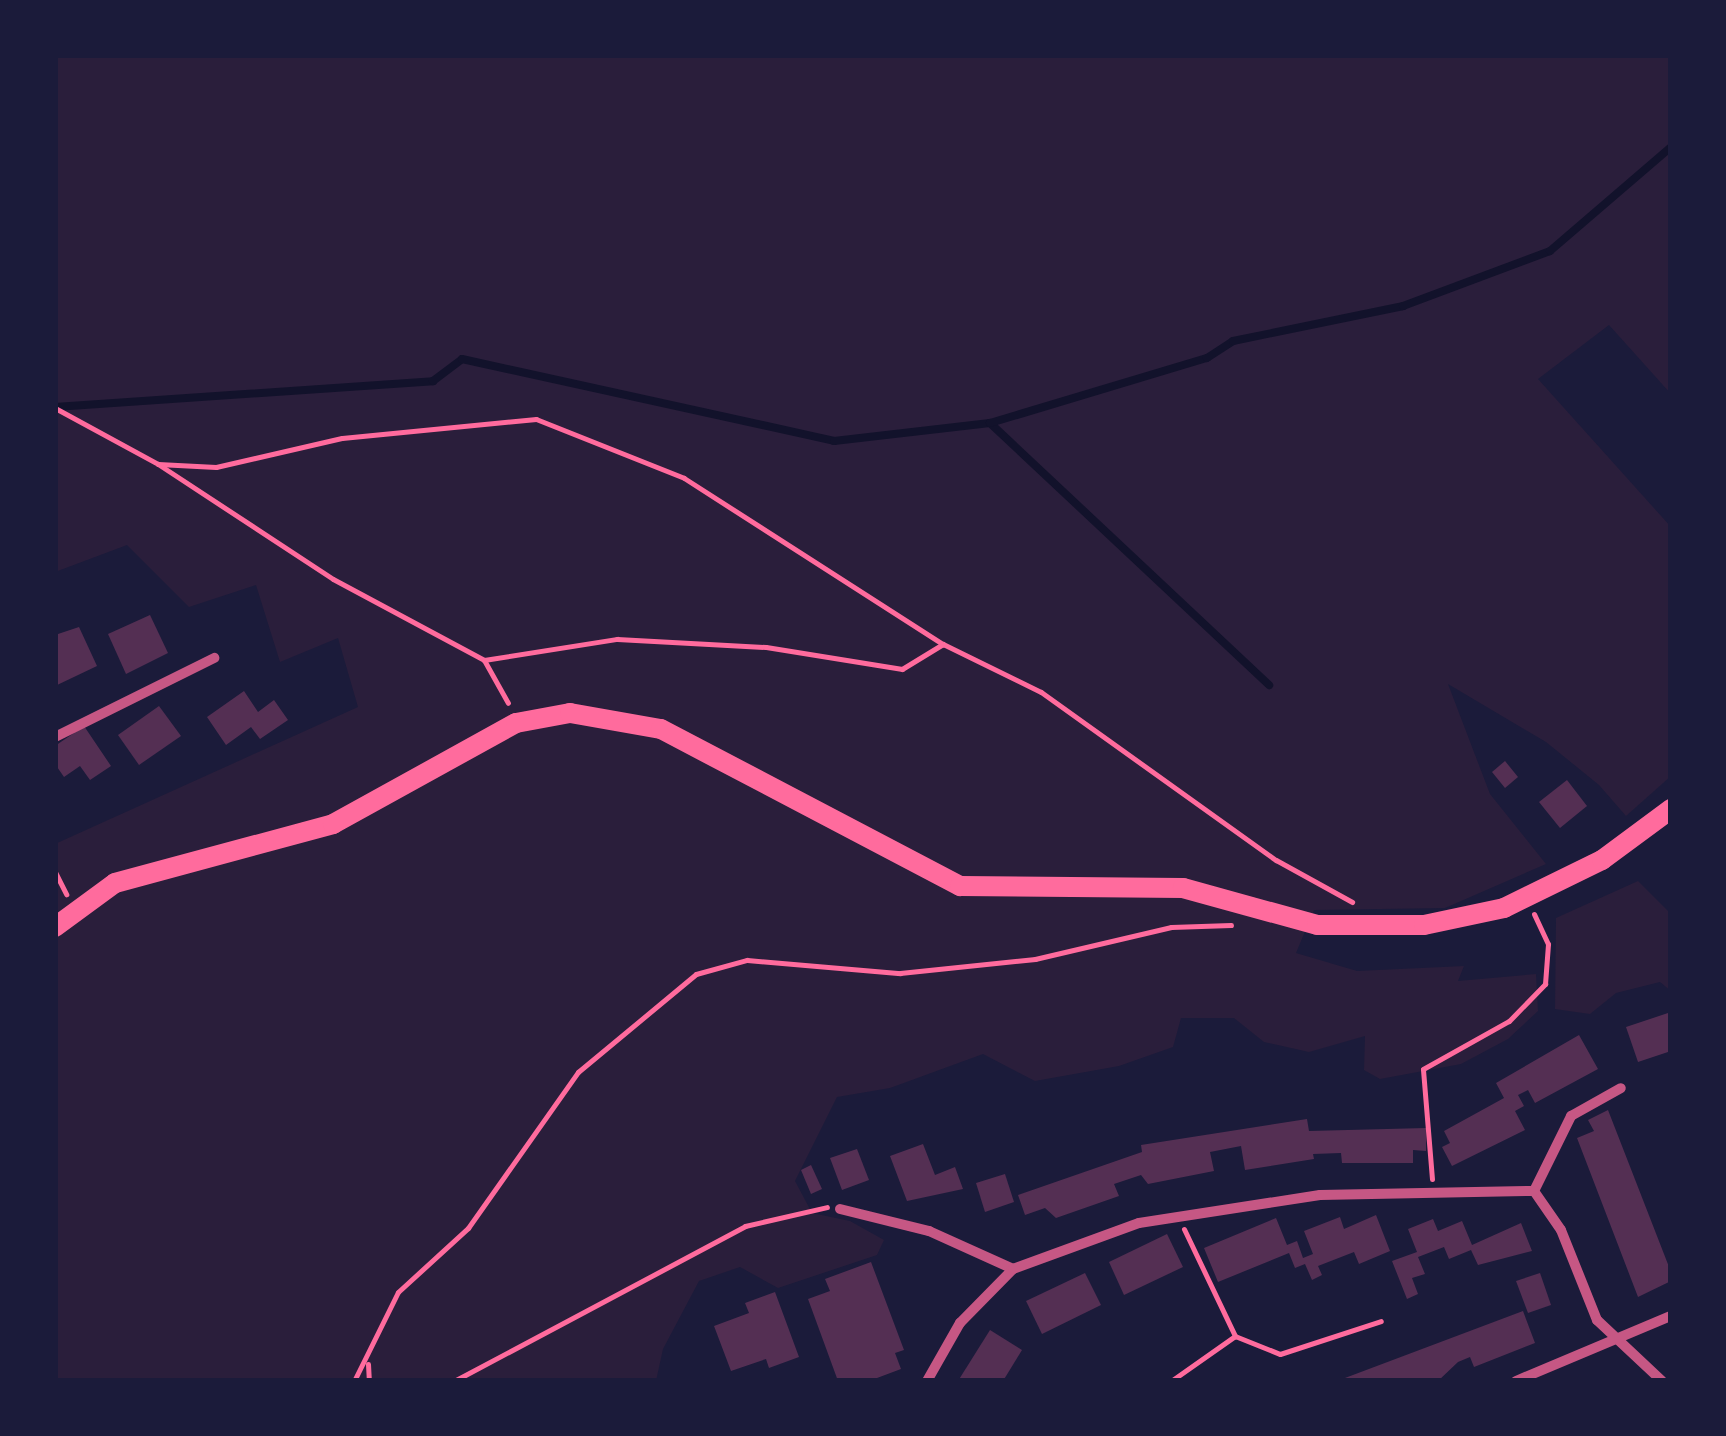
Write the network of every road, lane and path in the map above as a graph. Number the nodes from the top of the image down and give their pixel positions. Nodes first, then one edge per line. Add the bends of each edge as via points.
1 (956, 55) edge
2 (973, 55) edge
3 (55, 408) edge
4 (158, 464) junction
5 (943, 644) junction
6 (214, 658) dead end
7 (484, 660) junction
8 (508, 702) dead end
9 (55, 736) edge
10 (1670, 814) edge
11 (55, 872) edge
12 (66, 897) dead end
13 (1526, 898) junction
14 (1359, 906) dead end
15 (1260, 912) junction
16 (55, 927) edge
17 (1621, 1088) dead end
18 (1534, 1190) junction
19 (1433, 1196) junction
20 (840, 1210) joint
21 (1178, 1212) junction
22 (1014, 1269) junction
23 (1671, 1316) edge
24 (1381, 1321) dead end
25 (1235, 1336) junction
26 (1618, 1338) junction
27 (368, 1361) junction
28 (354, 1381) edge
29 (369, 1381) edge
30 (454, 1381) edge
31 (927, 1381) edge
32 (1171, 1381) edge
33 (1516, 1381) edge
34 (1662, 1381) edge

1 - 2 path
3 - 4 path
4 - 5 path via 216,467 342,438 536,419 684,478
4 - 7 path via 333,579
5 - 7 path via 902,669 766,648 617,639
5 - 14 path via 1041,692 1276,860
6 - 9 street
7 - 8 path
10 - 13 main road via 1602,860
11 - 12 path
13 - 15 main road via 1424,926 1316,925
13 - 19 path via 1548,944 1545,984 1509,1022 1424,1069
15 - 16 main road via 1183,888 960,886 662,729 570,713 516,723 334,824 115,883
15 - 27 path via 1225,928 1172,926 1034,960 900,972 747,960 696,974 578,1072 468,1228 398,1292
17 - 18 street via 1571,1116
18 - 19 street
18 - 26 street via 1561,1230 1597,1320
19 - 21 street via 1320,1195
20 - 22 street via 914,1226
20 - 30 path via 816,1206 745,1226
21 - 22 street
21 - 25 path
22 - 31 street via 960,1322
23 - 26 street
24 - 25 path via 1280,1354
25 - 32 path
26 - 33 street
26 - 34 street
27 - 28 path
27 - 29 path

